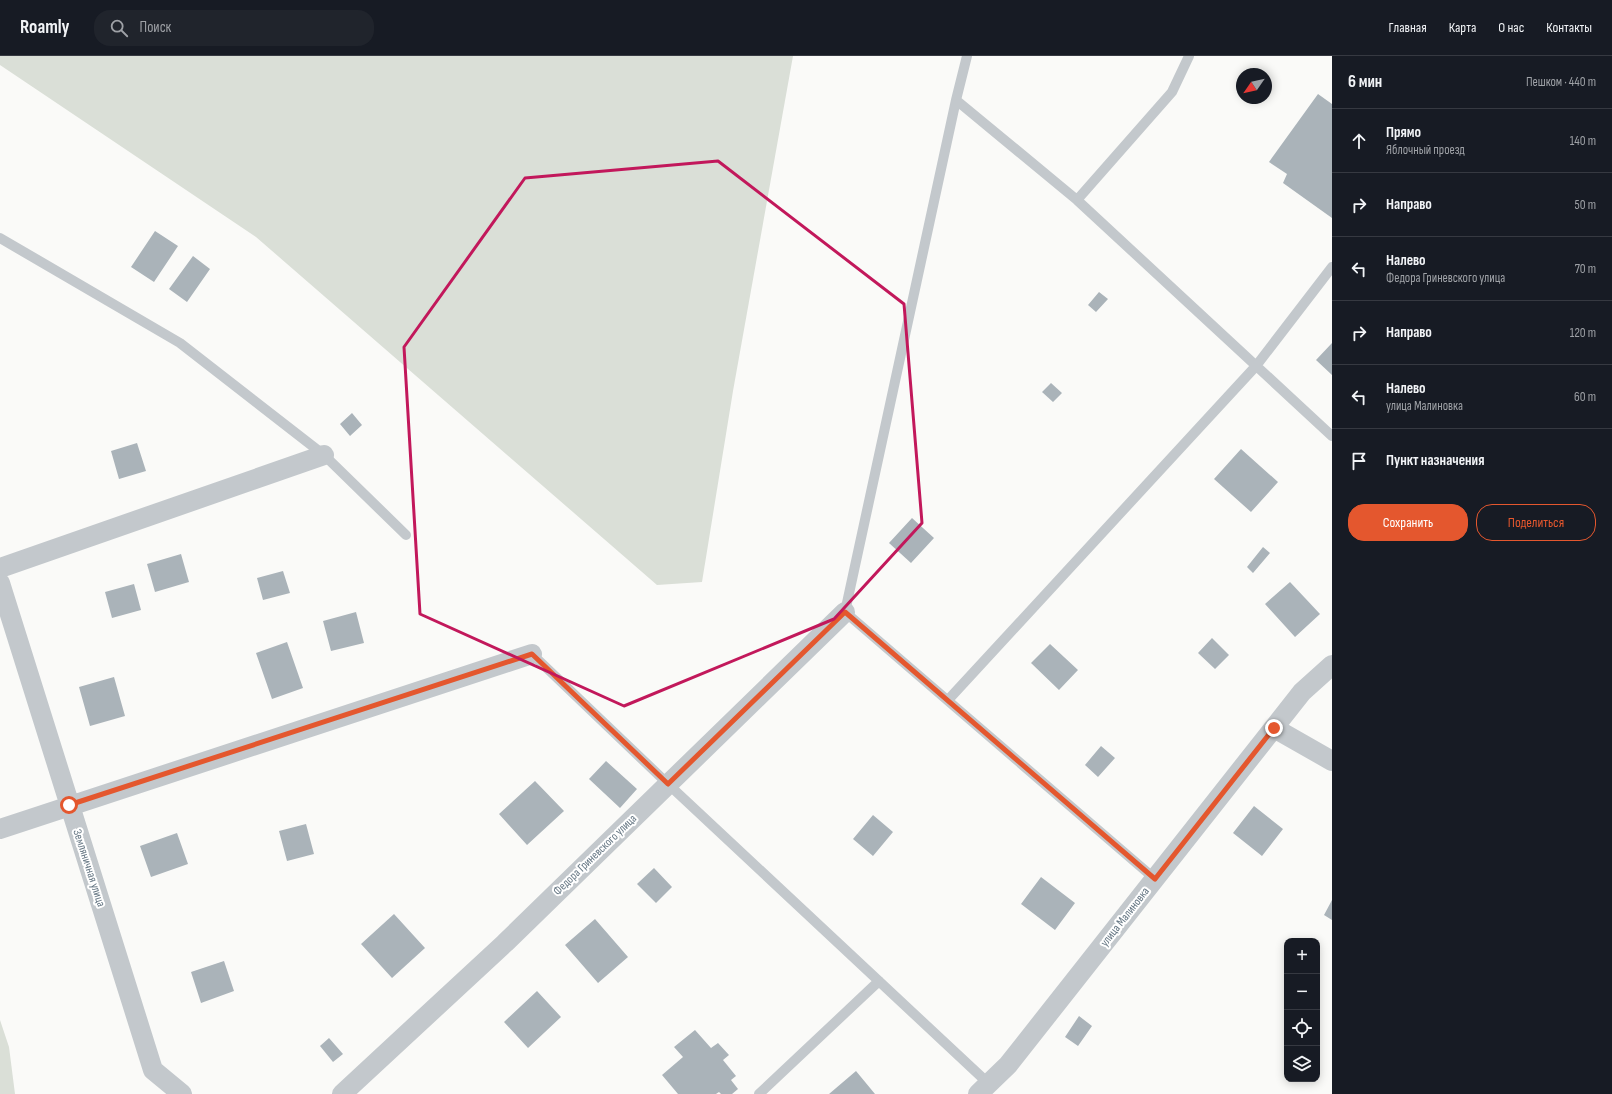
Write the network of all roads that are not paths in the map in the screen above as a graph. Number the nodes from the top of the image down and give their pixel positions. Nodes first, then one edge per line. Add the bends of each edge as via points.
1 (967, 56) edge
2 (1189, 56) edge
3 (956, 100) junction
4 (1077, 200) junction
5 (0, 238) edge
6 (1332, 267) edge
7 (1256, 366) junction
8 (1332, 436) edge
9 (324, 455) junction
10 (406, 535) dead end
11 (0, 568) edge
12 (0, 584) edge
13 (845, 612) junction
14 (532, 654) joint
15 (1332, 665) edge
16 (948, 700) junction
17 (1274, 728) junction
18 (1332, 761) edge
19 (668, 784) junction
20 (69, 805) junction
21 (0, 829) edge
22 (1155, 879) junction
23 (879, 981) junction
24 (984, 1089) edge
25 (182, 1094) edge
26 (342, 1094) edge
27 (759, 1094) edge

1 - 3 lane
2 - 4 lane via 1172,92
3 - 4 lane
3 - 13 lane
4 - 7 lane
5 - 9 lane via 180,343
6 - 7 lane
7 - 8 lane
7 - 16 lane
9 - 10 lane
9 - 11 street
12 - 20 street, Земляничная улица
13 - 16 lane
13 - 19 street, Федора Гриневского улица
14 - 19 lane
14 - 20 street
15 - 17 street, улица Малиновка via 1302,692
16 - 22 lane
17 - 18 street
17 - 22 street, улица Малиновка
19 - 23 lane
19 - 26 street, Федора Гриневского улица via 510,938
20 - 21 street
20 - 25 street, Земляничная улица via 153,1070
22 - 24 street, улица Малиновка via 1008,1064
23 - 24 lane
23 - 27 lane

